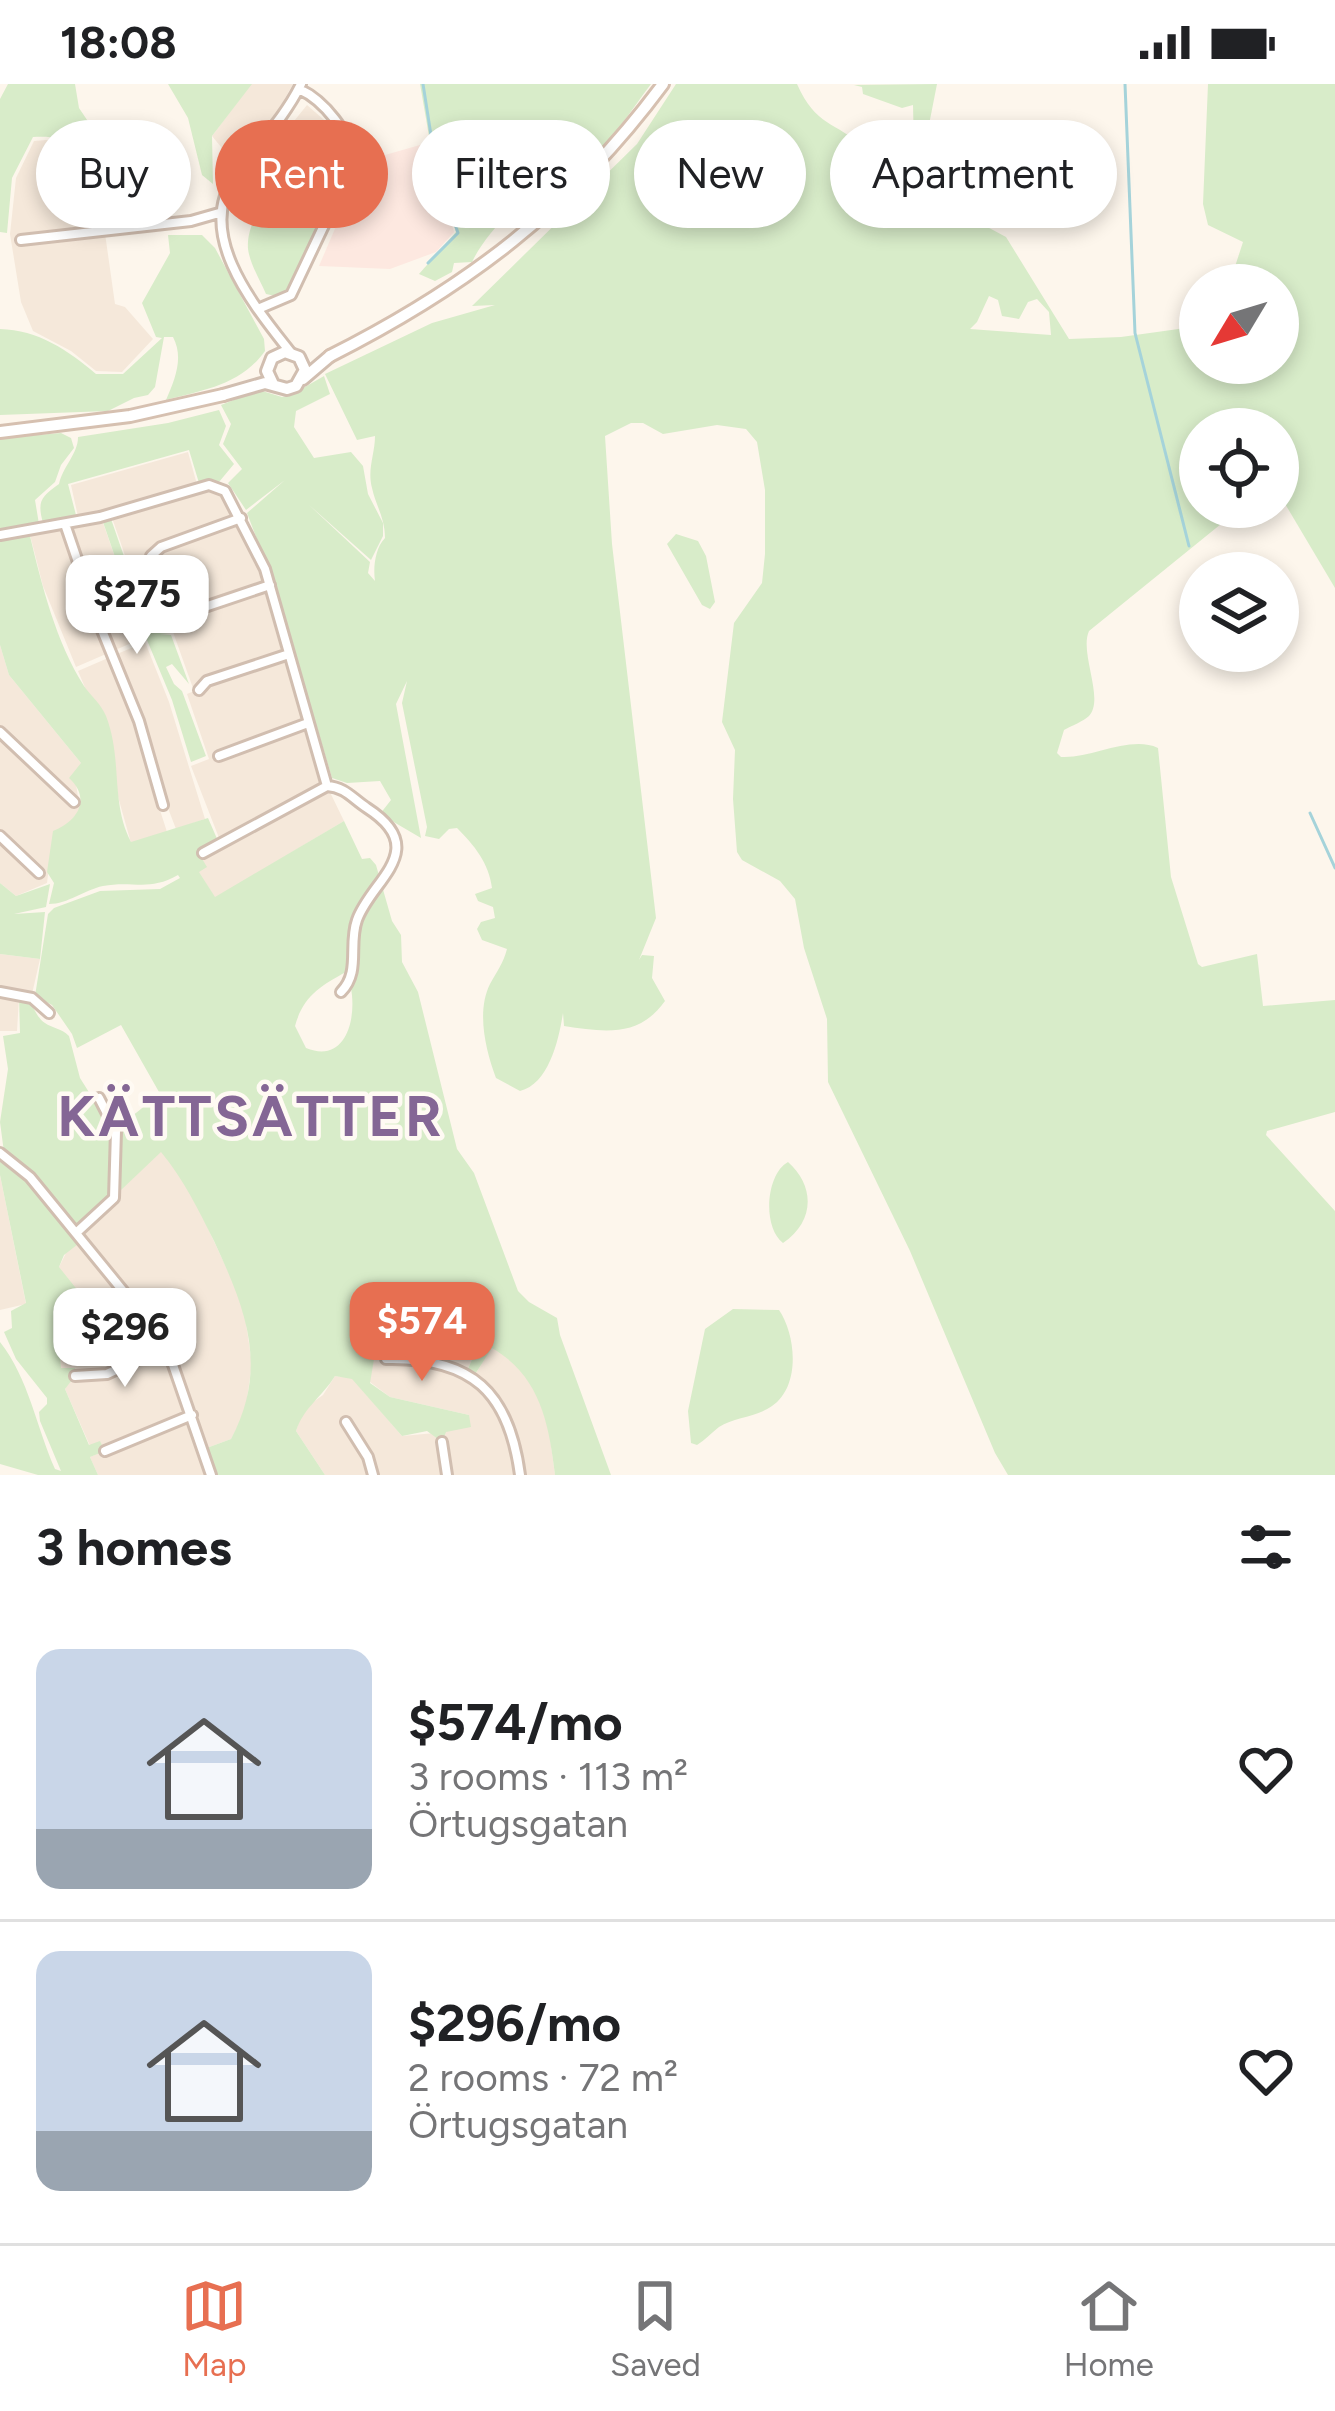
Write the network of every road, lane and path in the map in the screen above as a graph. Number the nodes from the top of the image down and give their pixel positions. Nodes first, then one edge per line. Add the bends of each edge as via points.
1 (663, 84) edge
2 (300, 86) edge
3 (280, 120) edge
4 (128, 228) edge
5 (220, 228) edge
6 (21, 240) dead end
7 (257, 310) junction
8 (268, 327) junction
9 (295, 355) junction
10 (330, 356) junction
11 (272, 359) junction
12 (303, 379) junction
13 (273, 384) junction
14 (223, 395) junction
15 (0, 428) edge
16 (241, 518) junction
17 (65, 524) junction
18 (0, 536) edge
19 (151, 556) dead end
20 (270, 585) junction
21 (172, 618) dead end
22 (289, 654) junction
23 (200, 689) dead end
24 (308, 723) junction
25 (0, 732) edge
26 (219, 756) dead end
27 (327, 786) junction
28 (74, 802) dead end
29 (163, 805) dead end
30 (0, 836) edge
31 (203, 853) dead end
32 (39, 873) dead end
33 (0, 992) edge
34 (340, 992) dead end
35 (49, 1013) dead end
36 (99, 1098) dead end
37 (0, 1153) edge
38 (76, 1233) junction
39 (122, 1290) junction
40 (73, 1301) dead end
41 (165, 1347) junction
42 (386, 1359) dead end
43 (75, 1376) dead end
44 (192, 1415) junction
45 (346, 1423) dead end
46 (442, 1442) dead end
47 (105, 1451) dead end
48 (211, 1475) edge
49 (373, 1475) edge
50 (447, 1475) edge
51 (520, 1475) edge

1 - 10 main road via 589,174 508,247 427,305
2 - 3 street
2 - 7 street via 338,124 354,162 291,295
4 - 6 street
5 - 7 street
7 - 8 street
8 - 9 street
8 - 11 street
9 - 10 main road
9 - 11 main road
9 - 12 main road
10 - 12 main road
11 - 13 main road
11 - 14 main road
12 - 13 main road via 287,389
13 - 14 main road
14 - 15 main road via 130,416
16 - 17 street via 215,484
16 - 19 street
16 - 20 street
17 - 18 street
17 - 29 street
20 - 21 street
20 - 22 street
22 - 23 street
22 - 24 street
24 - 26 street
24 - 27 street
25 - 28 street
27 - 31 street
27 - 34 street via 374,812 392,837 390,873 357,920 352,973
30 - 32 street
33 - 35 street via 32,998
36 - 38 street via 116,1131 114,1198
37 - 38 street
38 - 39 street
39 - 40 street via 104,1302
39 - 41 street
41 - 43 street via 107,1374
41 - 44 street
42 - 51 street via 433,1364 483,1385 508,1416
44 - 47 street
44 - 48 street
45 - 49 street
46 - 50 street

